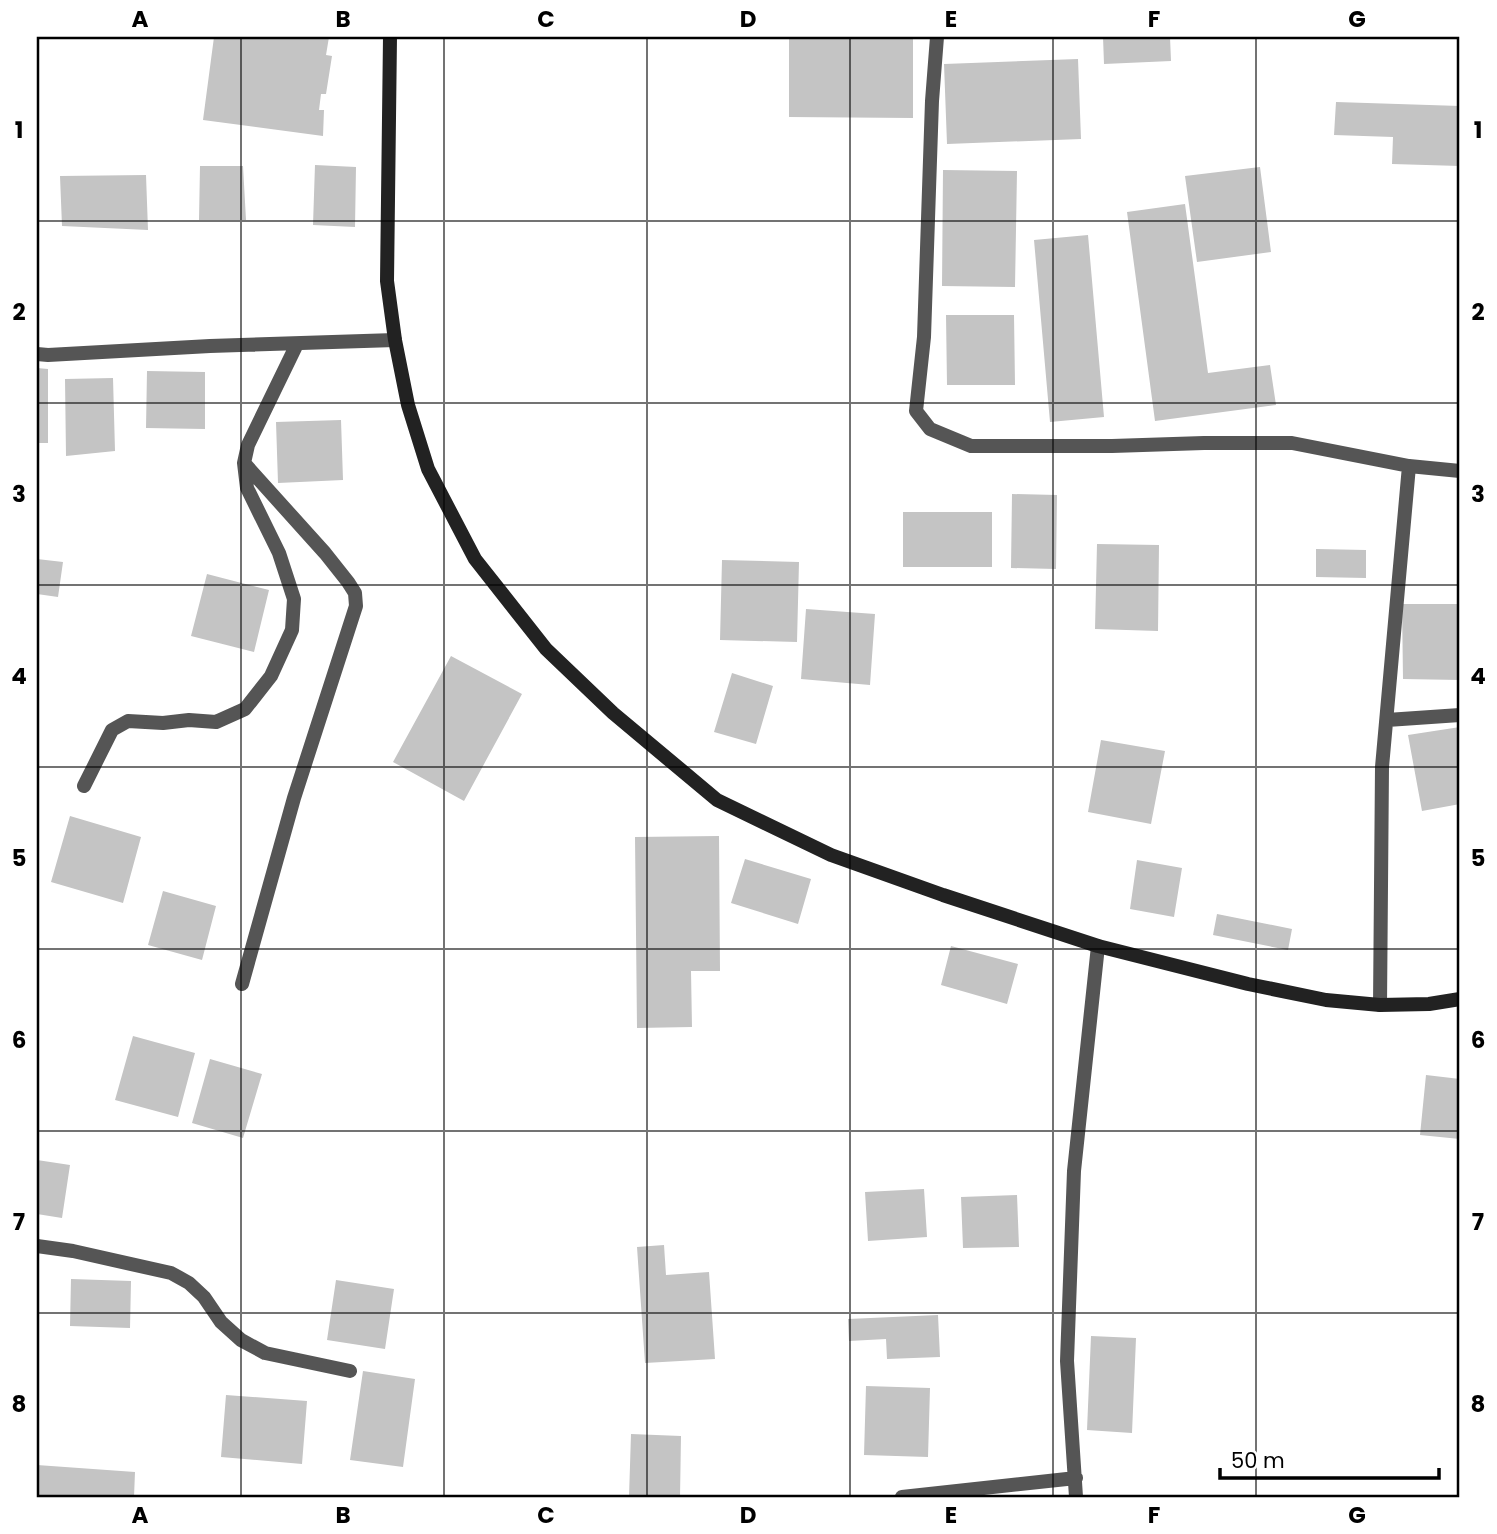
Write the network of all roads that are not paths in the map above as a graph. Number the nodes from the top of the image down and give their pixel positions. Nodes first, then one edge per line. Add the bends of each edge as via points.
1 (390, 37) edge
2 (937, 37) edge
3 (395, 340) junction
4 (297, 344) junction
5 (37, 354) edge
6 (244, 463) junction
7 (1409, 466) junction
8 (1460, 471) edge
9 (1460, 715) edge
10 (1387, 720) junction
11 (84, 786) dead end
12 (1098, 946) junction
13 (242, 984) dead end
14 (1460, 999) edge
15 (1380, 1005) junction
16 (37, 1246) edge
17 (350, 1371) dead end
18 (1076, 1478) junction
19 (902, 1497) edge
20 (1076, 1497) edge

1 - 3 street via 387,281
2 - 7 street via 924,337 916,411 930,429 971,446 1292,443
3 - 4 street
3 - 12 street via 408,405 428,469 475,559 546,649 613,713 717,800 831,855
4 - 5 street
4 - 6 street via 248,445
6 - 11 street via 247,488 279,553 294,599 292,630 271,676 245,709 216,722 128,721 111,730
6 - 13 street via 348,582 356,606 294,798
7 - 8 street
7 - 10 street
9 - 10 street
10 - 15 street via 1382,767
12 - 15 street via 1248,984
12 - 18 street via 1074,1171 1067,1361
14 - 15 street
16 - 17 street via 171,1273 204,1297 241,1340 265,1353
18 - 19 street
18 - 20 street

